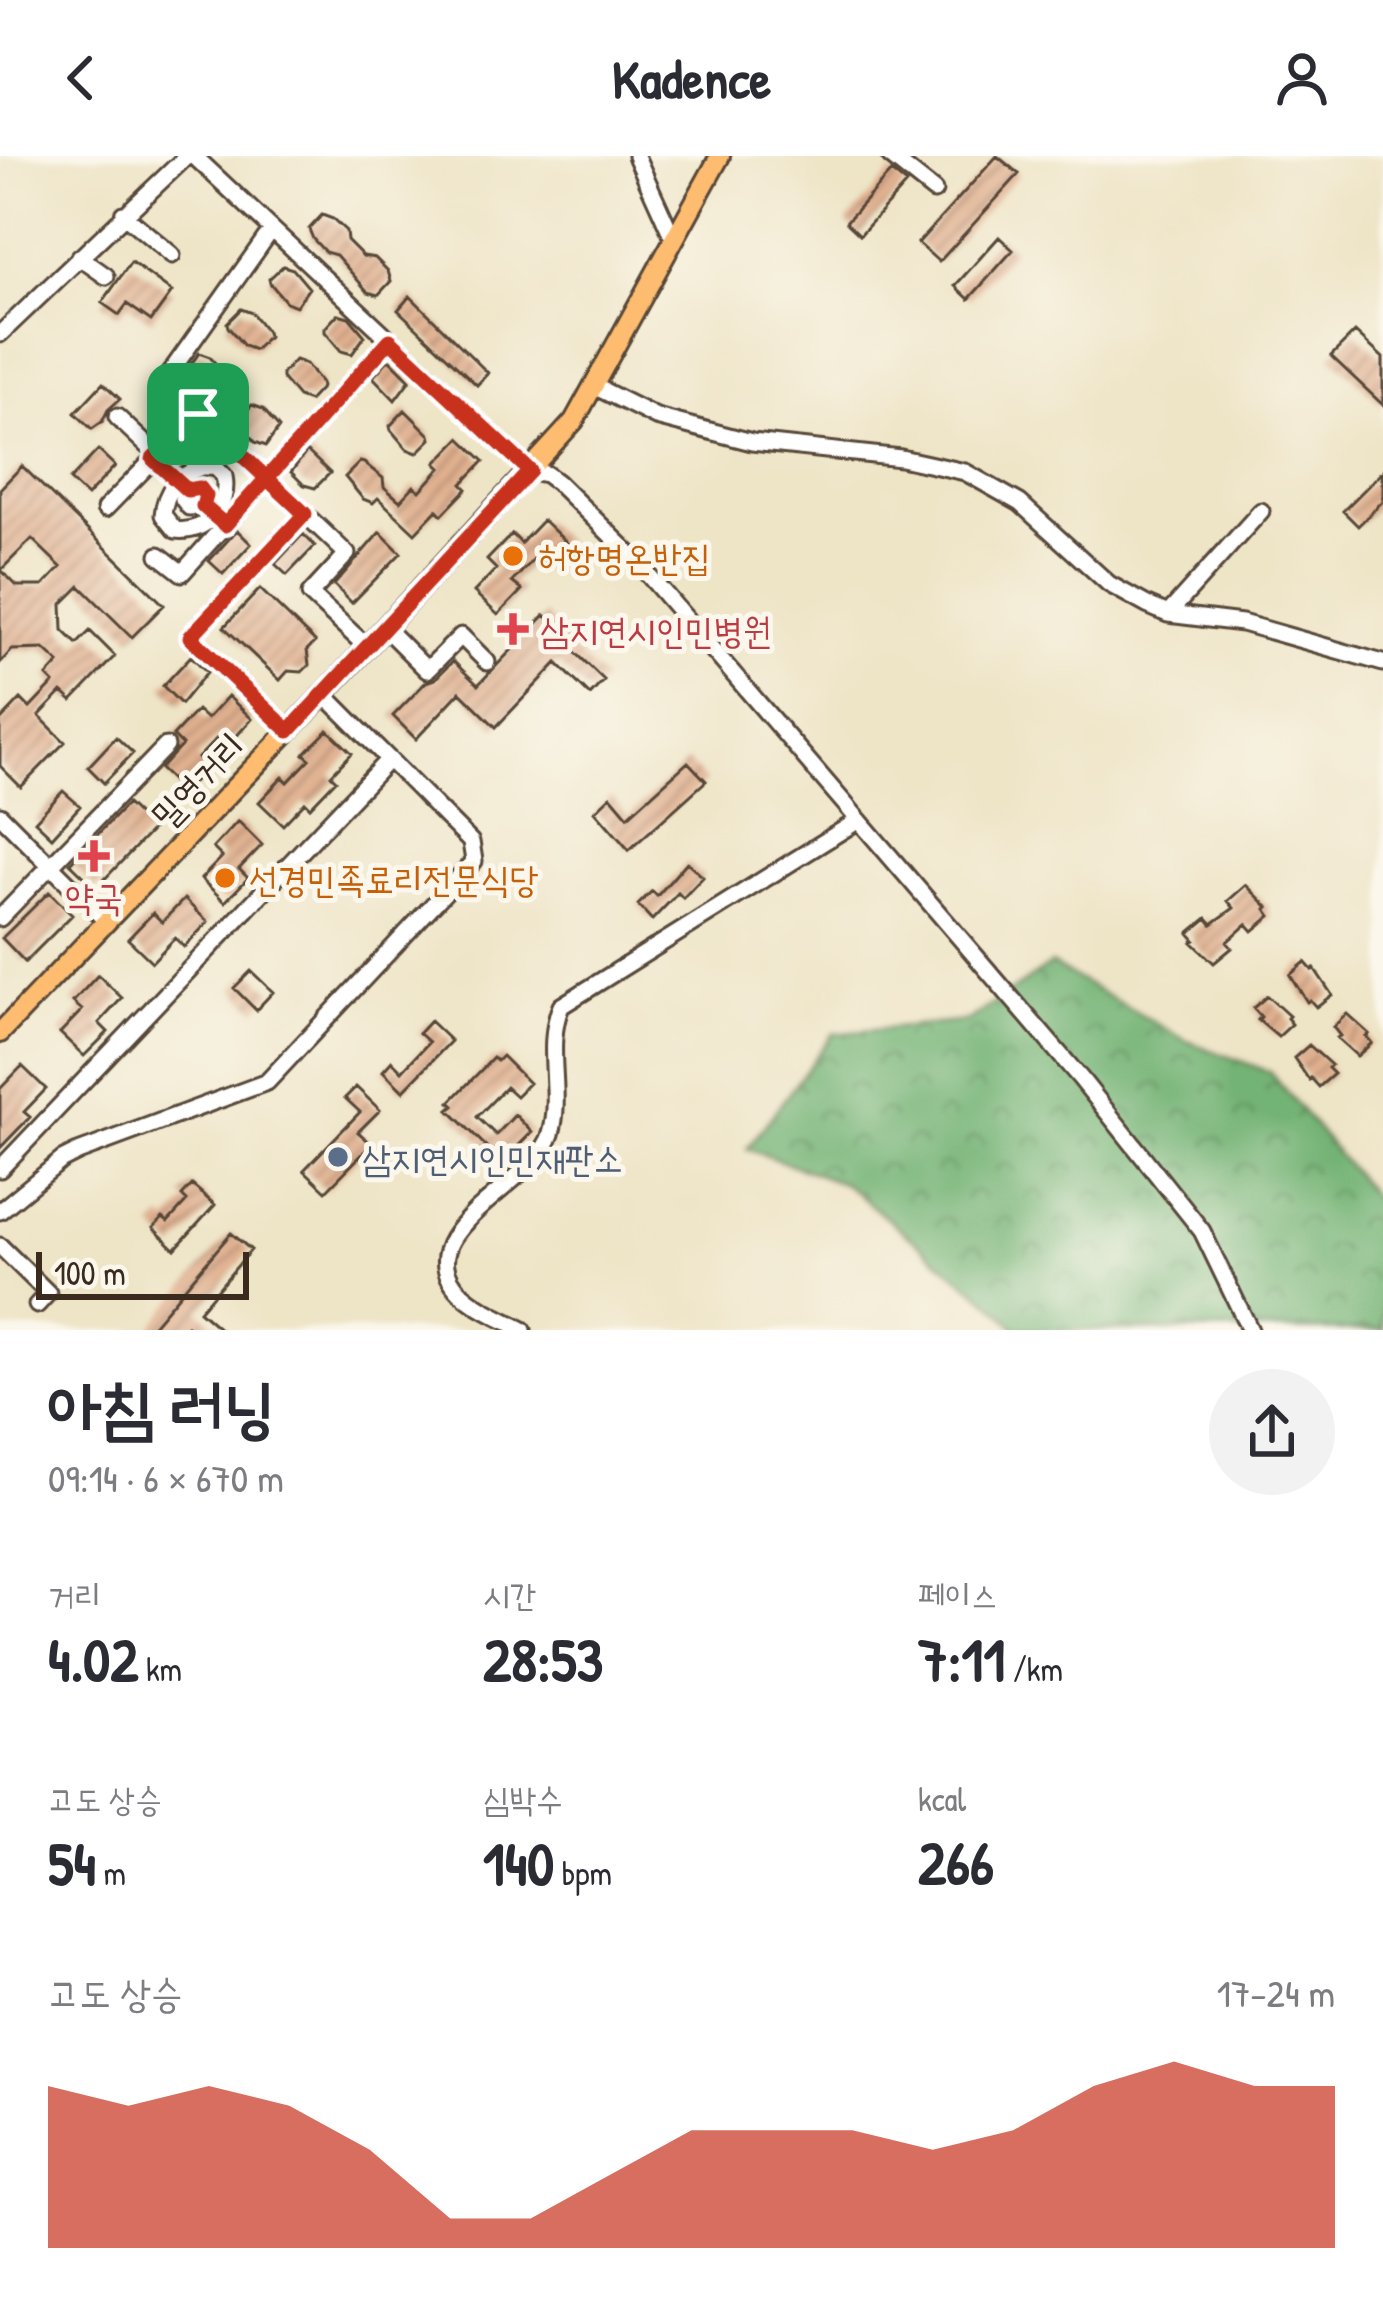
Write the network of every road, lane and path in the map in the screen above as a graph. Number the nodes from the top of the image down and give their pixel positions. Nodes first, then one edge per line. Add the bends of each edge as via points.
1 (191, 156) edge
2 (636, 156) edge
3 (720, 156) edge
4 (890, 156) edge
5 (934, 190) dead end
6 (123, 214) junction
7 (272, 229) junction
8 (674, 238) junction
9 (172, 256) dead end
10 (79, 257) junction
11 (106, 276) dead end
12 (0, 334) edge
13 (390, 340) junction
14 (596, 387) junction
15 (198, 414) junction
16 (117, 417) dead end
17 (155, 457) junction
18 (530, 471) junction
19 (268, 478) junction
20 (182, 485) junction
21 (105, 509) dead end
22 (1261, 511) dead end
23 (305, 514) junction
24 (214, 515) junction
25 (159, 555) dead end
26 (1168, 614) junction
27 (385, 628) junction
28 (367, 647) junction
29 (487, 662) dead end
30 (1383, 663) edge
31 (324, 694) junction
32 (289, 731) junction
33 (166, 746) dead end
34 (389, 759) junction
35 (0, 815) edge
36 (859, 820) junction
37 (51, 866) junction
38 (0, 918) edge
39 (107, 922) junction
40 (0, 1033) edge
41 (0, 1168) edge
42 (0, 1211) edge
43 (0, 1246) edge
44 (37, 1305) dead end
45 (523, 1330) edge
46 (1250, 1330) edge

1 - 6 street
1 - 7 street
2 - 8 street
3 - 8 main road, 밀영거리
4 - 5 street
6 - 9 street
6 - 10 street
7 - 13 street
7 - 15 street via 167,376
8 - 14 main road, 밀영거리
10 - 11 street
10 - 12 street
13 - 18 street
13 - 19 street
14 - 18 main road, 밀영거리
14 - 26 street via 656,417 752,442 965,472 1020,503 1109,584
15 - 17 street
15 - 19 street
16 - 17 street
17 - 20 street
17 - 21 street
18 - 27 main road, 밀영거리
18 - 36 street via 558,482 633,557
19 - 23 street
19 - 24 street
20 - 24 street via 189,507
20 - 24 street via 201,466 220,471 226,490
20 - 24 street via 163,508 169,527 188,531
22 - 26 street
23 - 28 street via 347,554 310,594
23 - 32 street via 190,637
24 - 25 street via 182,573
26 - 30 street via 1242,623
27 - 28 main road, 밀영거리
27 - 29 street via 427,670 461,636
28 - 31 main road, 밀영거리
31 - 32 main road, 밀영거리
31 - 34 street
32 - 39 main road, 밀영거리
33 - 37 street
34 - 41 street
34 - 42 street via 471,842 474,861 267,1082 69,1156
35 - 37 street
36 - 45 street via 561,1006 550,1137 530,1166 462,1223 447,1252 461,1294
36 - 46 street via 1202,1231
37 - 38 street
37 - 39 street
39 - 40 main road, 밀영거리
43 - 44 street via 48,1293

